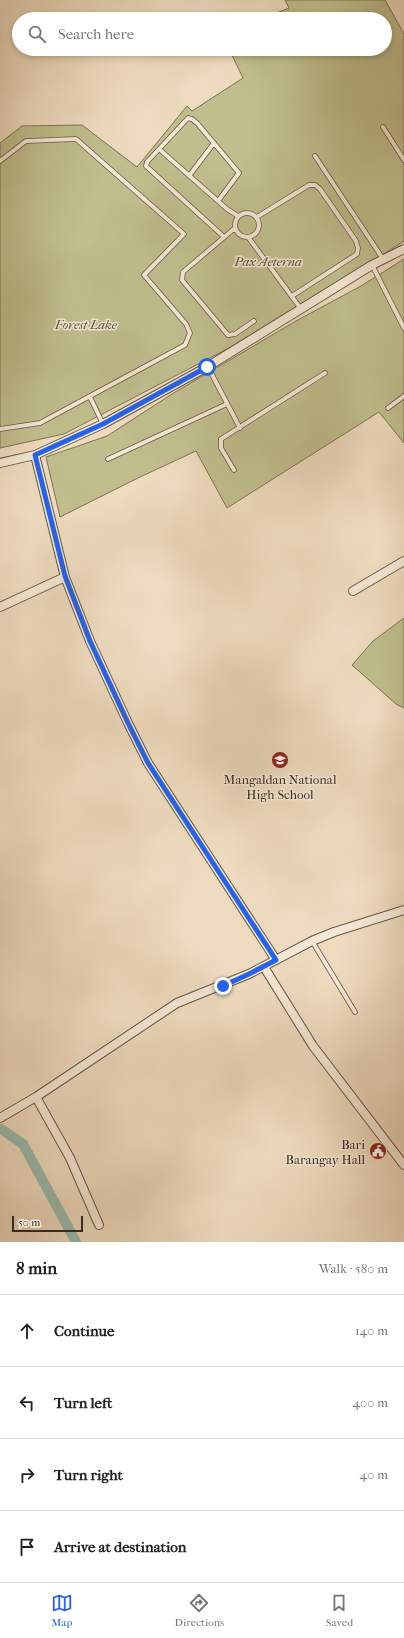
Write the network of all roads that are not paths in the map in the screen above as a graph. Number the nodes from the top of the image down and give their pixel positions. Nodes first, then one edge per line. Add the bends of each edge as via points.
1 (383, 127) dead end
2 (214, 143) junction
3 (159, 149) junction
4 (315, 156) dead end
5 (404, 160) edge
6 (0, 161) edge
7 (189, 176) junction
8 (218, 201) junction
9 (238, 216) junction
10 (257, 218) junction
11 (235, 228) junction
12 (224, 237) junction
13 (248, 237) junction
14 (404, 249) edge
15 (383, 260) junction
16 (372, 265) junction
17 (292, 296) junction
18 (301, 309) junction
19 (254, 321) dead end
20 (404, 328) edge
21 (207, 367) junction
22 (325, 373) dead end
23 (404, 396) edge
24 (90, 397) junction
25 (228, 404) junction
26 (388, 408) dead end
27 (103, 424) junction
28 (240, 428) junction
29 (0, 429) edge
30 (35, 455) junction
31 (108, 459) dead end
32 (0, 463) edge
33 (234, 470) dead end
34 (404, 561) edge
35 (65, 576) junction
36 (353, 590) dead end
37 (0, 607) edge
38 (404, 910) edge
39 (312, 941) junction
40 (276, 960) junction
41 (264, 967) junction
42 (355, 1012) dead end
43 (36, 1097) junction
44 (0, 1118) edge
45 (404, 1164) edge
46 (100, 1225) dead end

1 - 5 lane
2 - 3 lane via 192,118 189,118 183,121
2 - 7 lane
2 - 8 lane via 239,173
3 - 7 lane
3 - 12 lane via 147,162 147,168
4 - 15 lane
6 - 24 lane via 26,141 76,139 184,234 144,274 186,324 190,334 185,345
7 - 8 lane
8 - 9 lane
9 - 10 lane via 250,213
9 - 11 lane
10 - 13 lane via 258,230
10 - 17 lane via 308,186 315,185 356,241 356,254
11 - 12 lane
11 - 13 lane via 240,235
12 - 19 lane via 183,272 182,280 228,335 235,334
13 - 17 lane
14 - 15 street
15 - 16 street
16 - 18 street
16 - 20 lane
17 - 18 lane
18 - 21 street
21 - 25 lane
21 - 27 street
22 - 28 lane
23 - 26 lane
24 - 27 lane
24 - 29 lane via 40,422
25 - 28 lane
25 - 31 lane
27 - 30 street
28 - 33 lane via 221,439 221,448
30 - 32 street
30 - 35 street
34 - 36 street
35 - 37 street
35 - 40 street via 90,641 148,763
38 - 39 street
39 - 40 street
39 - 42 lane
40 - 41 street
41 - 43 street via 177,1003
41 - 45 street via 313,1046
43 - 44 street
43 - 46 street via 70,1158

